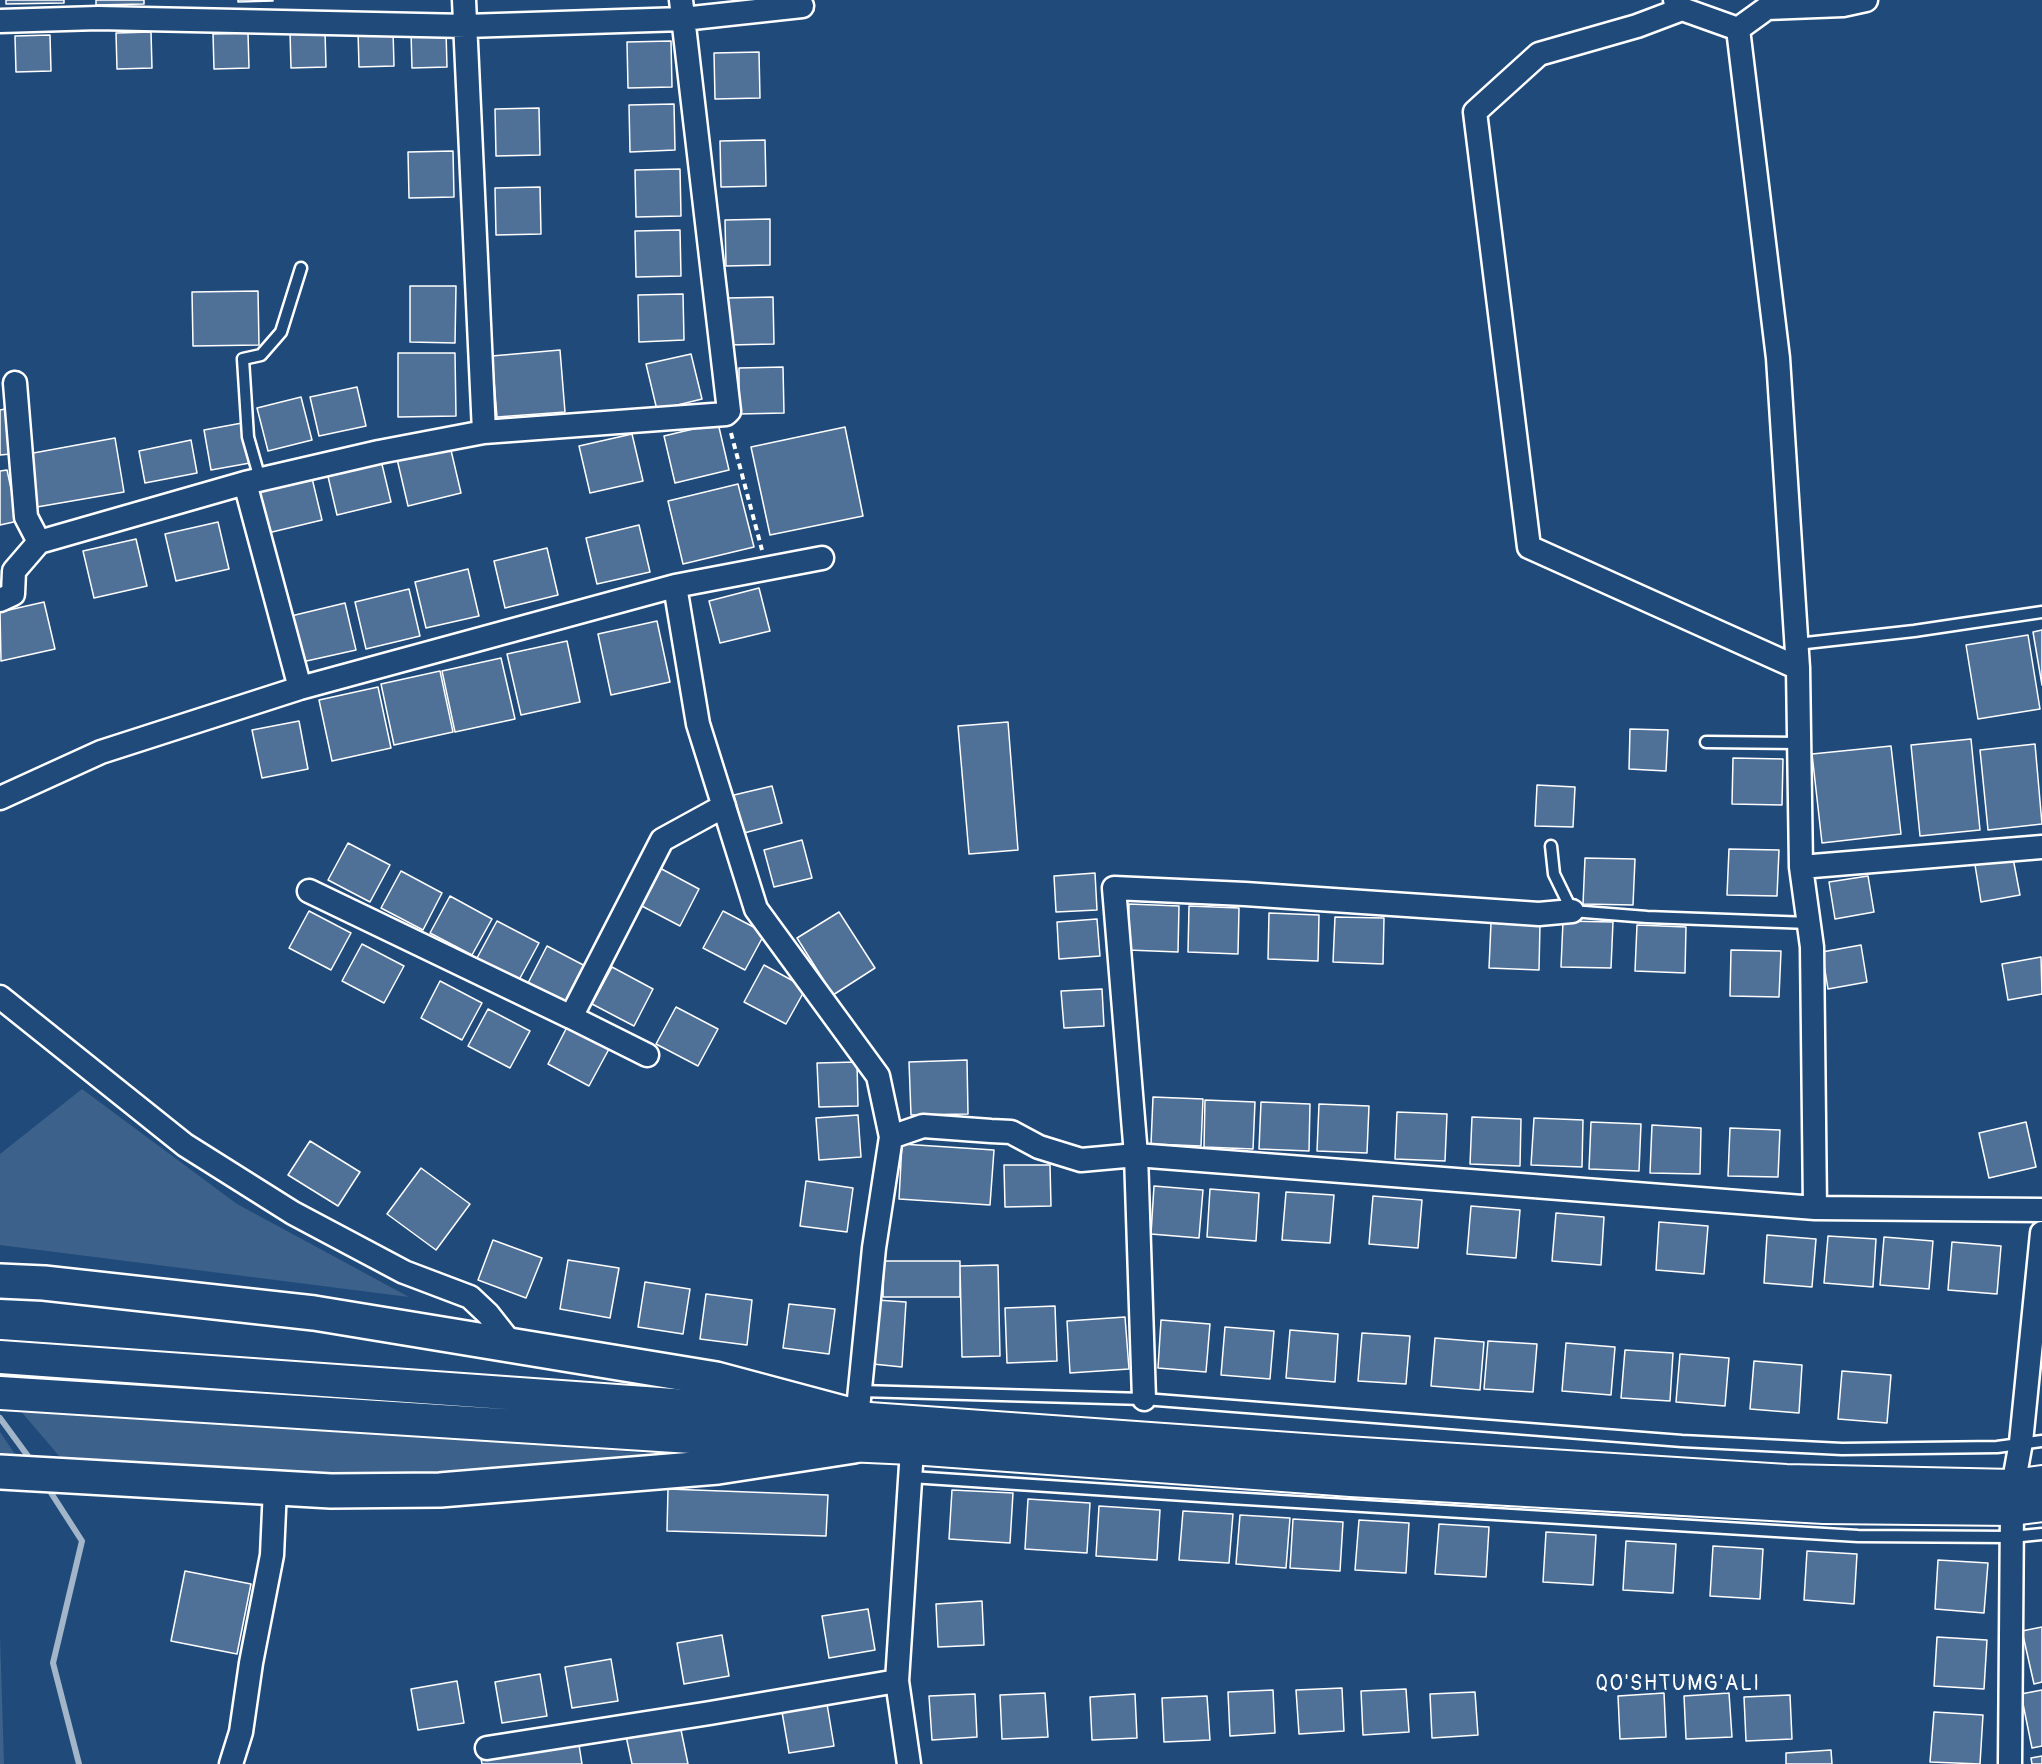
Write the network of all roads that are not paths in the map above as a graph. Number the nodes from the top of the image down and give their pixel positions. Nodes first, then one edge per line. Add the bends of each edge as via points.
1 (464, 0) edge
2 (1866, 0) edge
3 (1679, 4) edge
4 (802, 6) dead end
5 (682, 10) edge
6 (0, 21) edge
7 (466, 26) junction
8 (1738, 29) junction
9 (301, 268) dead end
10 (15, 382) dead end
11 (484, 432) junction
12 (253, 481) junction
13 (39, 542) junction
14 (822, 558) dead end
15 (675, 586) junction
16 (0, 600) edge
17 (2042, 612) edge
18 (1797, 644) junction
19 (1798, 668) junction
20 (300, 688) junction
21 (1706, 742) dead end
22 (1799, 743) junction
23 (0, 798) edge
24 (724, 806) junction
25 (1551, 846) dead end
26 (2042, 847) edge
27 (1801, 867) junction
28 (309, 891) dead end
29 (1572, 911) junction
30 (1809, 923) junction
31 (0, 997) edge
32 (571, 1017) junction
33 (647, 1055) dead end
34 (891, 1137) junction
35 (1136, 1155) junction
36 (1815, 1208) junction
37 (2042, 1210) edge
38 (2042, 1233) edge
39 (0, 1281) edge
40 (514, 1347) junction
41 (4, 1357) edge
42 (9, 1394) edge
43 (1144, 1399) junction
44 (857, 1418) junction
45 (2031, 1442) edge
46 (912, 1449) junction
47 (1, 1472) edge
48 (275, 1488) junction
49 (2024, 1504) edge
50 (2042, 1534) edge
51 (897, 1681) junction
52 (487, 1748) dead end
53 (231, 1764) edge
54 (909, 1764) edge
55 (2010, 1764) edge

1 - 7 street
2 - 8 street via 1843,5 1767,8
3 - 8 street
3 - 19 street via 1637,26 1539,54 1475,112 1529,547
4 - 5 street
5 - 7 street
5 - 11 street via 729,411
6 - 7 street via 98,18
7 - 11 street
8 - 18 street via 1778,358
9 - 12 lane via 281,332 261,355 243,359
10 - 13 street via 26,517
11 - 12 street
12 - 13 street
12 - 20 street
13 - 16 street via 14,571 13,594
14 - 15 street
15 - 20 street
15 - 24 street via 698,724
17 - 18 lane
18 - 19 street
19 - 22 street
20 - 23 street via 101,752
21 - 22 lane
22 - 27 street
24 - 32 street via 662,840
24 - 34 street via 756,909 878,1076
25 - 29 lane via 1554,874
26 - 27 street
27 - 30 street
28 - 32 street
29 - 30 lane
29 - 35 street via 1539,914 1114,888
30 - 36 street
31 - 40 street via 185,1145 293,1213 394,1267 470,1297
32 - 33 street
34 - 35 street via 923,1126 1011,1132 1039,1147 1080,1160
34 - 44 street via 874,1248
35 - 36 street
35 - 43 street
36 - 37 street
38 - 45 street
39 - 40 highway via 314,1313
40 - 44 highway via 716,1378
41 - 44 main road
42 - 44 main road
43 - 44 lane
43 - 45 lane via 1682,1441 1842,1449
44 - 46 main road
44 - 48 highway via 718,1467 440,1490
45 - 49 street
46 - 49 main road via 1340,1479 1800,1505
46 - 51 street
47 - 48 highway
48 - 53 street via 272,1555 250,1663 241,1732
49 - 50 lane
49 - 55 street
51 - 52 street
51 - 54 street

